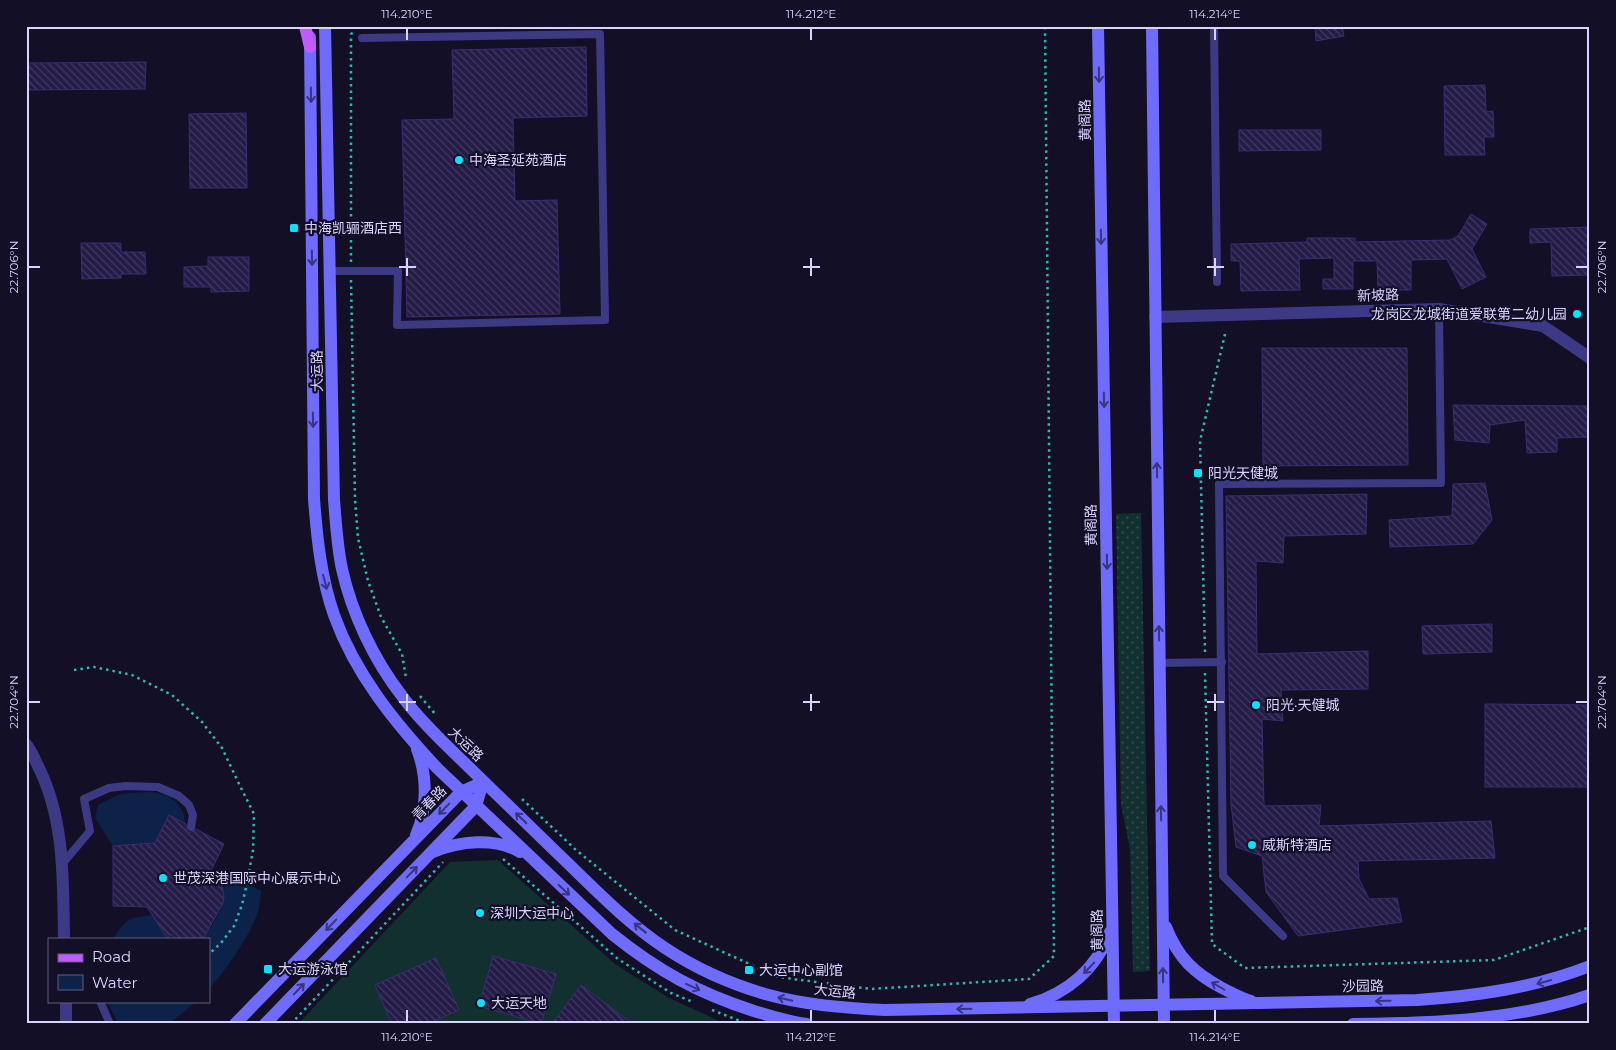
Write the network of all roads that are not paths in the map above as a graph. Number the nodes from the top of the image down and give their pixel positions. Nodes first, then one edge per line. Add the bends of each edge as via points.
1 (305, 26) edge
2 (310, 26) edge
3 (325, 26) edge
4 (1098, 26) edge
5 (1214, 26) edge
6 (1152, 27) edge
7 (362, 38) dead end
8 (310, 46) junction
9 (330, 271) junction
10 (1217, 282) dead end
11 (1439, 309) junction
12 (1155, 317) junction
13 (1590, 358) edge
14 (1222, 662) junction
15 (1159, 663) junction
16 (26, 744) edge
17 (415, 744) junction
18 (484, 782) junction
19 (461, 792) junction
20 (476, 806) junction
21 (191, 827) dead end
22 (414, 840) junction
23 (430, 853) junction
24 (529, 856) junction
25 (63, 863) junction
26 (1162, 919) junction
27 (1112, 926) junction
28 (1283, 936) dead end
29 (64, 938) edge
30 (1590, 966) edge
31 (1590, 995) edge
32 (66, 1002) edge
33 (100, 1002) edge
34 (1263, 1003) junction
35 (1164, 1005) junction
36 (1114, 1006) junction
37 (1132, 1006) joint
38 (1013, 1008) junction
39 (66, 1024) edge
40 (110, 1024) edge
41 (235, 1024) edge
42 (265, 1024) edge
43 (807, 1024) edge
44 (1114, 1024) edge
45 (1164, 1024) edge
46 (1353, 1024) edge

1 - 8 main road
2 - 8 street, 大运路
3 - 9 street, 大运路
4 -> 27 street, 黄阁路
5 - 10 lane
6 - 12 street
7 - 9 lane via 600,34 604,320 397,325 398,271
8 -> 17 street, 大运路 via 314,499 323,576 334,615 349,650 392,718
9 - 18 street, 大运路 via 336,535 350,598 364,633 401,696
11 - 12 street, 新坡路
11 - 13 street, 新坡路 via 1543,326
11 - 14 lane via 1441,483 1219,484
15 -> 12 street
14 - 15 lane
14 - 28 lane via 1223,876
26 -> 15 street
16 - 25 street via 46,781
17 - 19 street, 大运路
17 - 22 street via 424,792 422,817
18 - 19 street, 青春路
18 - 20 street
38 -> 18 street, 大运路 via 842,1008 764,994 728,981 666,948 638,927
19 - 20 street, 大运路
19 -> 22 street, 青春路
20 - 23 street
20 - 24 street, 大运路
21 - 25 lane via 193,815 179,796 158,787 109,788 84,799 90,831
22 -> 41 street, 青春路
23 - 24 street via 458,844 488,842
42 -> 23 street
24 -> 43 street, 大运路 via 612,934 668,975 732,1004
25 - 29 street
34 -> 26 street via 1232,994 1198,974 1171,941
35 -> 26 street
27 - 36 street, 黄阁路
27 -> 38 street via 1096,961 1082,976 1064,990
30 -> 34 street, 沙园路 via 1535,984 1461,997
31 - 46 street via 1550,1007 1499,1016
32 - 39 street
33 - 40 lane
34 - 35 street, 沙园路
35 - 37 street, 沙园路
35 - 45 street
36 - 37 street, 大运路
36 - 38 street, 大运路
36 - 44 street, 黄阁路

